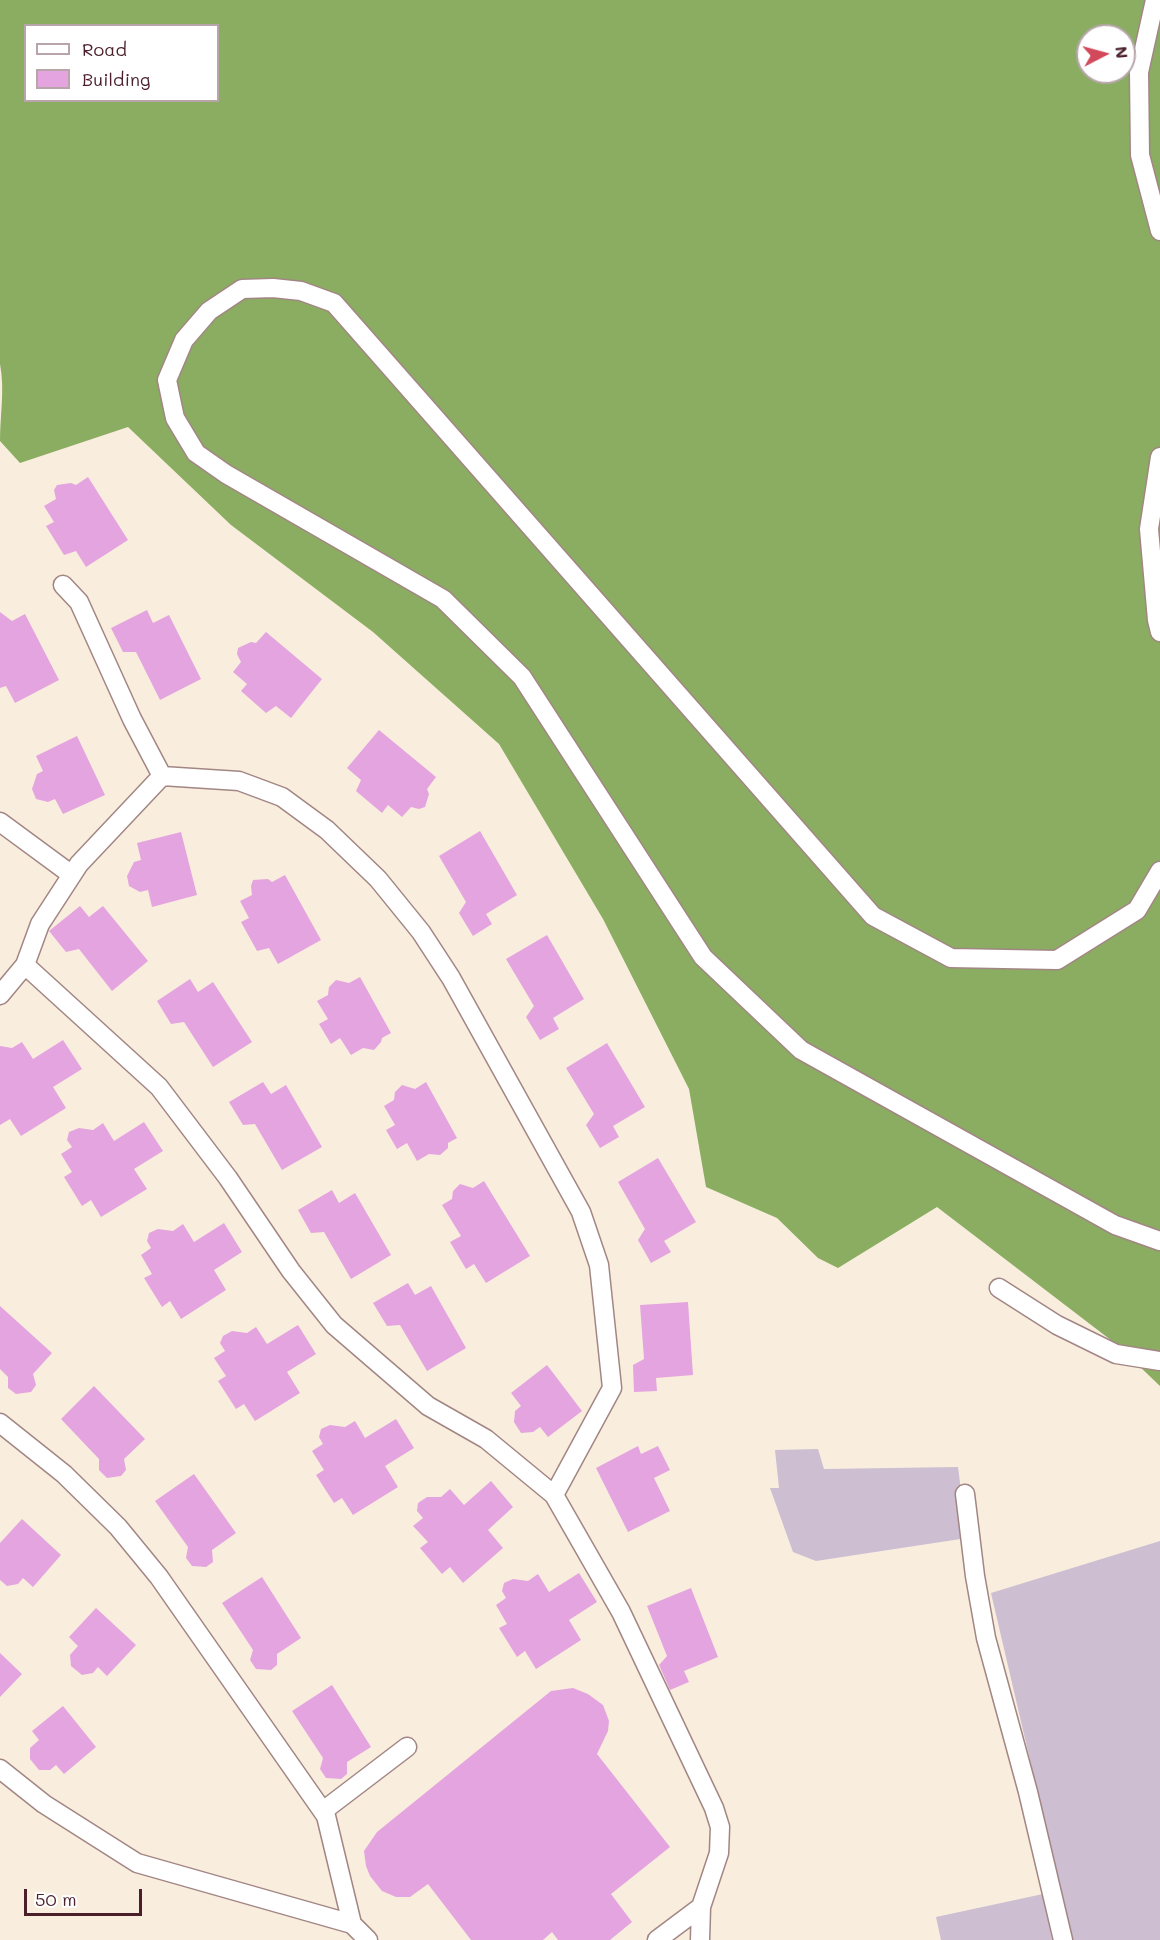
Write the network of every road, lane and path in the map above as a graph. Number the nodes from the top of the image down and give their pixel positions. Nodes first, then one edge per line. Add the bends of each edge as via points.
1 (1155, 0) edge
2 (1160, 231) edge
3 (1160, 457) edge
4 (63, 585) dead end
5 (1160, 632) edge
6 (162, 776) junction
7 (0, 822) edge
8 (1160, 871) edge
9 (72, 875) junction
10 (25, 965) junction
11 (0, 995) edge
12 (1160, 1241) edge
13 (999, 1288) dead end
14 (1160, 1361) edge
15 (0, 1423) edge
16 (965, 1494) dead end
17 (554, 1495) junction
18 (407, 1747) dead end
19 (0, 1768) edge
20 (322, 1811) junction
21 (701, 1907) junction
22 (352, 1924) junction
23 (368, 1940) edge
24 (657, 1940) edge
25 (700, 1940) edge
26 (1063, 1940) edge

1 - 2 street via 1140,72 1140,155
3 - 5 street via 1149,529
4 - 6 street via 79,602
6 - 9 street
6 - 17 street via 239,781 282,797 327,830 378,879 421,932 450,978 581,1212 599,1265 612,1388
7 - 9 street
8 - 12 street via 1137,910 1057,960 951,958 941,953 873,916 334,303 301,291 242,290 209,311 184,340 167,380 174,418 196,453 443,599 522,677 703,957 801,1050 1115,1226
9 - 10 street via 40,924
10 - 11 street
10 - 17 street via 159,1087 334,1325 428,1406 486,1439
13 - 14 street via 1116,1354
15 - 20 street via 64,1474 118,1527 159,1577
16 - 26 street via 986,1638
17 - 21 street via 621,1612 714,1808 720,1827 719,1853
18 - 20 street
19 - 22 street via 44,1804 137,1863
20 - 22 street
21 - 24 street
21 - 25 street
22 - 23 street

